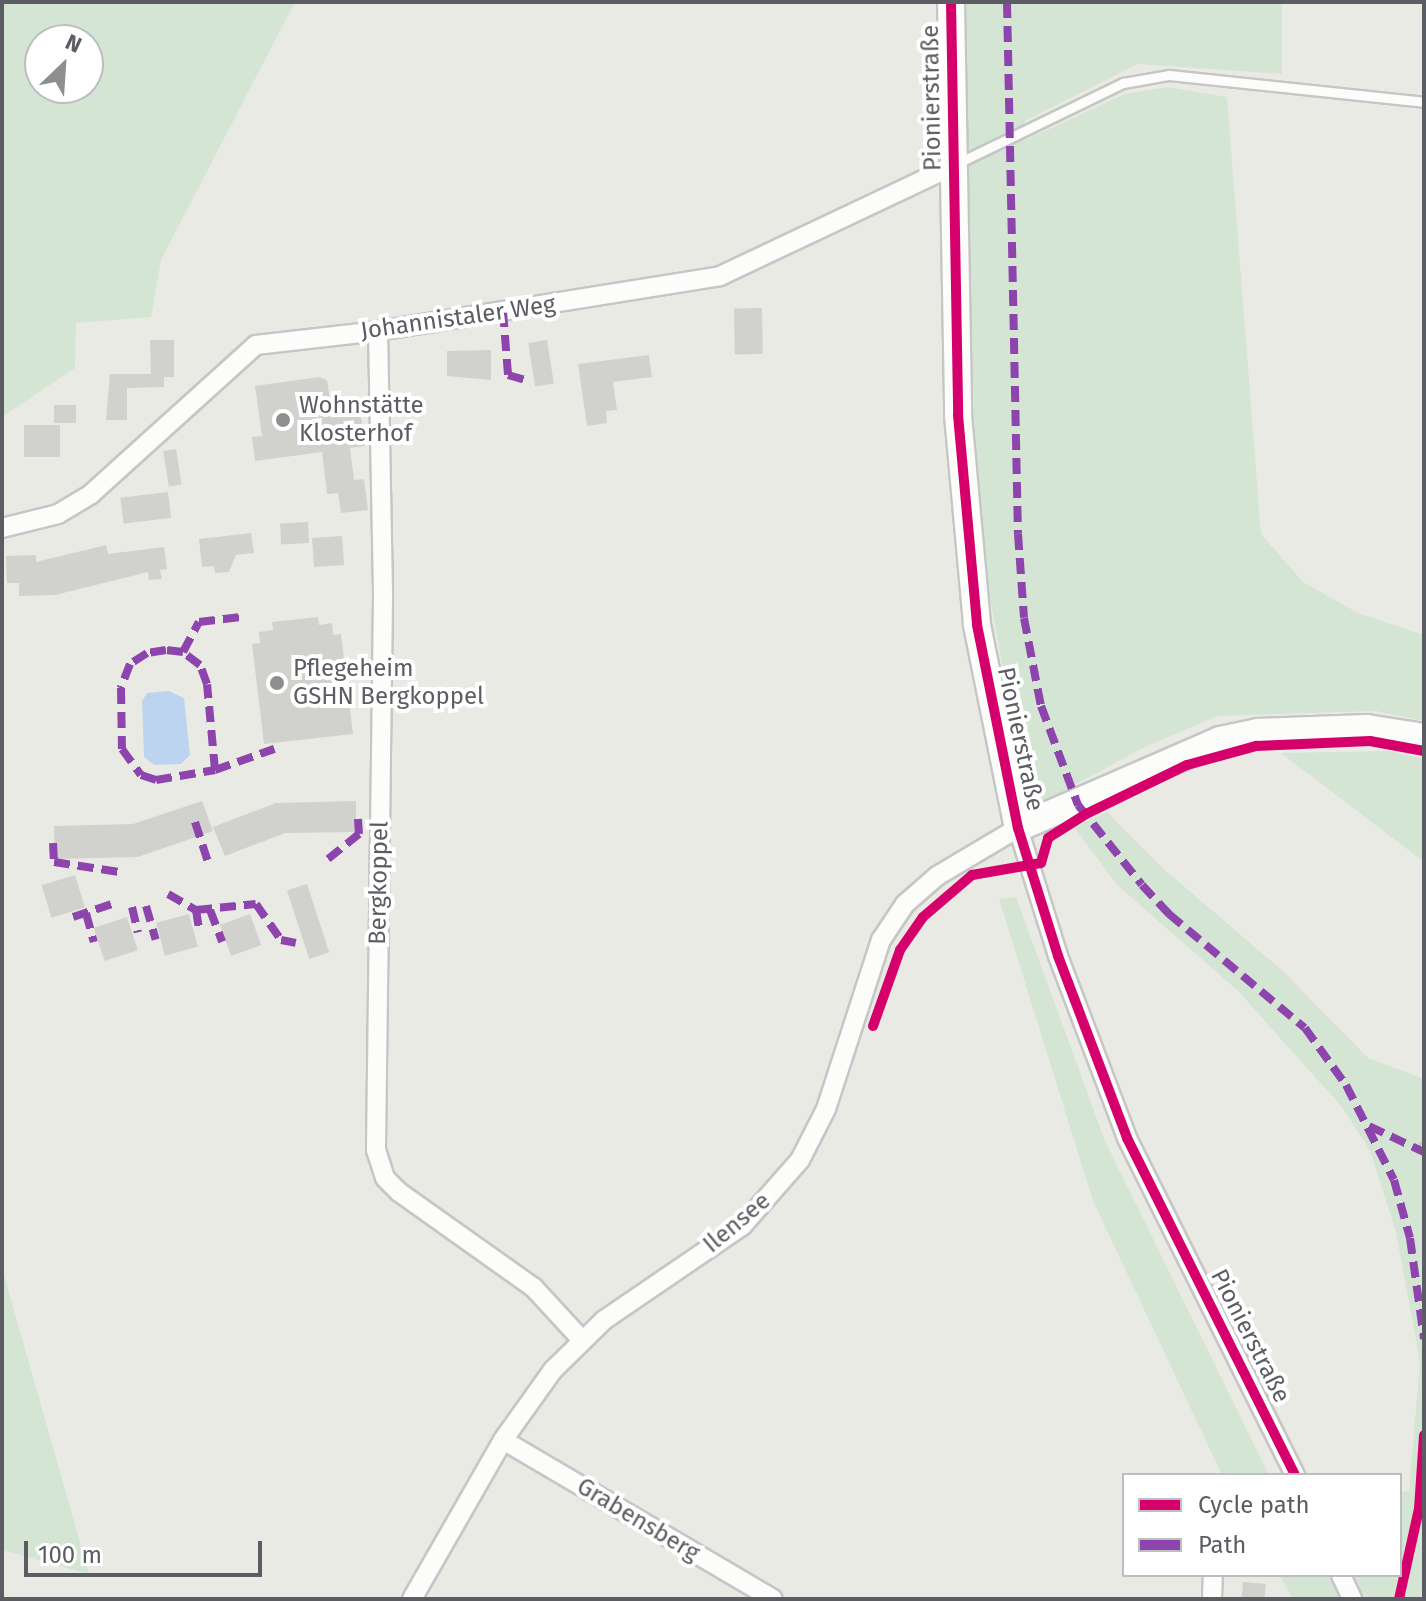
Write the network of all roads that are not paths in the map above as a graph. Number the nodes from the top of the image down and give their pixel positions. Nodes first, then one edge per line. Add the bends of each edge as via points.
1 (951, 2) edge
2 (1424, 102) edge
3 (953, 166) junction
4 (378, 331) junction
5 (2, 528) edge
6 (1424, 737) edge
7 (1018, 828) junction
8 (581, 1339) junction
9 (503, 1440) junction
10 (1294, 1473) edge
11 (1213, 1577) edge
12 (1342, 1577) edge
13 (412, 1599) edge
14 (773, 1599) edge
15 (1212, 1599) edge
16 (1352, 1599) edge

1 - 3 street, Pionierstraße
2 - 3 lane via 1169,75 1123,83
3 - 4 street, Johannistaler Weg via 720,276
3 - 7 street, Pionierstraße via 958,415 977,625
4 - 5 street, Johannistaler Weg via 256,345 91,494 58,514
4 - 8 street, Bergkoppel via 383,598 376,1150 392,1185 534,1288
6 - 7 street via 1367,728 1258,732 1220,740
7 - 8 street, Ilensee via 937,876 905,904 881,940 826,1109 800,1160 770,1199 742,1226
7 - 10 street, Pionierstraße via 1058,956 1127,1138
8 - 9 street, Ilensee
9 - 13 street, Ilensee
9 - 14 street, Grabensberg
11 - 15 street
12 - 16 street

